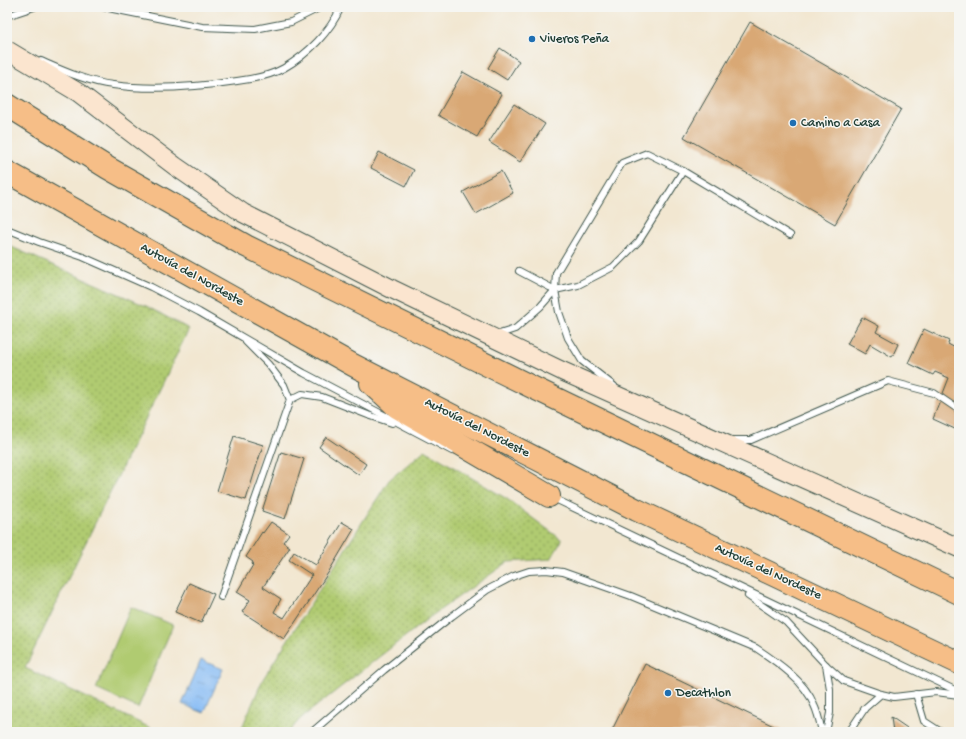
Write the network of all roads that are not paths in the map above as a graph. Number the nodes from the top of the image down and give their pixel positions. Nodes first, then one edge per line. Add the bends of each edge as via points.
1 (34, 7) edge
2 (103, 7) edge
3 (320, 7) edge
4 (341, 7) edge
5 (7, 16) edge
6 (7, 45) edge
7 (7, 50) edge
8 (7, 105) edge
9 (683, 171) junction
10 (7, 172) edge
11 (7, 229) edge
12 (790, 235) dead end
13 (519, 271) dead end
14 (555, 290) junction
15 (240, 336) junction
16 (490, 336) junction
17 (353, 365) junction
18 (290, 400) junction
19 (643, 407) junction
20 (959, 410) edge
21 (406, 428) junction
22 (713, 438) junction
23 (455, 453) dead end
24 (491, 470) dead end
25 (549, 496) junction
26 (959, 548) edge
27 (732, 584) junction
28 (959, 593) edge
29 (221, 597) dead end
30 (959, 663) edge
31 (826, 665) junction
32 (959, 692) edge
33 (881, 694) junction
34 (916, 694) junction
35 (959, 695) edge
36 (312, 732) edge
37 (822, 732) edge
38 (826, 732) edge
39 (850, 732) edge
40 (942, 732) edge

1 - 5 lane
2 - 3 lane via 202,27 255,28 291,22
4 - 6 lane via 336,20 320,38 283,69 258,78 211,85 145,88 112,85 75,75
7 - 16 main road via 78,94 243,213
8 - 28 highway via 108,168 246,246
9 - 12 lane
9 - 14 lane via 639,241 613,267 578,285
9 - 14 lane via 647,153 622,163 556,274
10 - 17 highway, Autovía del Nordeste
11 - 15 lane via 83,257 151,287
13 - 14 lane
14 - 16 lane via 515,330
14 - 19 lane via 568,338 582,361
15 - 18 lane via 268,364 284,385
15 - 21 lane
16 - 19 main road
17 - 25 highway via 397,407
17 - 30 highway, Autovía del Nordeste via 637,510
18 - 21 lane via 302,394 322,397
18 - 29 lane
19 - 22 main road
20 - 22 lane via 934,393 888,381 751,440
21 - 23 lane
22 - 26 main road
24 - 25 lane
25 - 27 lane
27 - 31 lane via 786,622
27 - 32 lane
31 - 33 lane via 844,681
31 - 38 lane via 830,689 830,713
33 - 34 lane via 894,697
33 - 39 lane via 865,708
34 - 35 lane via 936,692
34 - 40 lane via 924,722
36 - 37 lane via 384,670 487,590 514,576 529,571 546,570 563,572 632,596 756,648 792,674 804,688 814,703

